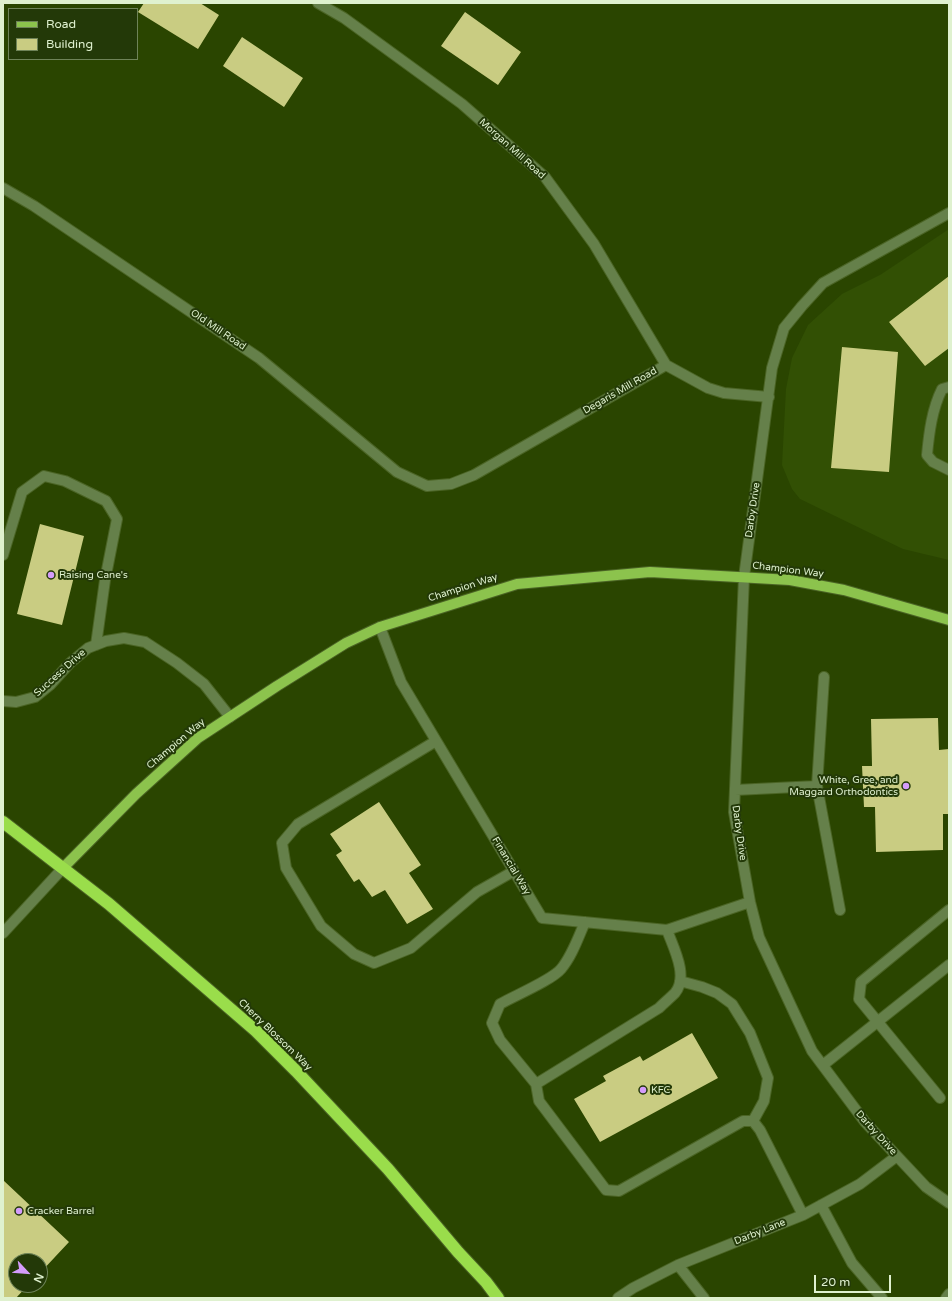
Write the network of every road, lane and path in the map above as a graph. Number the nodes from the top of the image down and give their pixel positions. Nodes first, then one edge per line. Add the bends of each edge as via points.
1 (318, 3) edge
2 (3, 188) edge
3 (949, 213) edge
4 (666, 365) junction
5 (949, 387) edge
6 (769, 397) junction
7 (949, 470) edge
8 (423, 484) joint
9 (3, 554) edge
10 (744, 577) junction
11 (949, 620) edge
12 (380, 627) junction
13 (96, 645) junction
14 (824, 677) dead end
15 (3, 701) edge
16 (230, 717) junction
17 (436, 741) junction
18 (818, 786) junction
19 (735, 790) junction
20 (3, 822) edge
21 (63, 868) junction
22 (514, 870) junction
23 (750, 902) junction
24 (840, 910) dead end
25 (949, 910) edge
26 (585, 922) junction
27 (667, 930) junction
28 (3, 933) edge
29 (949, 965) edge
30 (680, 981) junction
31 (878, 1021) junction
32 (823, 1065) junction
33 (536, 1084) junction
34 (940, 1098) dead end
35 (753, 1121) junction
36 (897, 1156) junction
37 (949, 1203) edge
38 (821, 1205) junction
39 (803, 1215) junction
40 (678, 1265) junction
41 (949, 1294) edge
42 (498, 1298) edge
43 (618, 1298) edge
44 (704, 1298) edge
45 (882, 1298) edge
46 (946, 1298) edge

1 - 4 street, Morgan Mill Road via 344,18 462,104 545,177 594,244
2 - 8 street, Old Mill Road via 34,206 258,358 397,472
3 - 6 street via 823,283 784,328 772,368
4 - 6 street, Degaris Mill Road via 708,388 724,393
4 - 8 street, Degaris Mill Road via 474,475 451,484
5 - 7 street via 942,389 935,402 927,455 933,462
6 - 10 street, Darby Drive
9 - 13 street via 22,492 44,476 65,481 106,500 117,519
10 - 11 main road, Champion Way via 790,580 844,590
10 - 12 main road, Champion Way via 650,572 517,584
10 - 19 street, Darby Drive
12 - 16 main road, Champion Way via 340,647
12 - 17 street, Financial Way via 401,682
13 - 15 street, Success Drive via 88,648 70,663 35,698 16,702
13 - 16 street, Success Drive via 124,638 145,642 204,684
14 - 18 street
16 - 21 main road, Champion Way via 198,738 136,794
17 - 22 street, Financial Way
17 - 22 street via 298,824 282,843 286,868 321,926 354,954 374,962 411,948 477,892
18 - 19 street
18 - 24 street
19 - 23 street, Darby Drive via 734,812
20 - 21 highway, Cherry Blossom Way
21 - 28 street
21 - 42 highway, Cherry Blossom Way via 140,929 256,1031 388,1169
22 - 26 street, Financial Way via 542,918
23 - 27 street, Financial Way
23 - 32 street, Darby Drive via 759,937 812,1051
25 - 31 street via 860,982 860,999
26 - 27 street, Financial Way
26 - 33 street via 573,951 561,970 500,1004 492,1023 500,1040
27 - 30 street via 680,965
29 - 31 street
30 - 33 street via 676,992 659,1008
30 - 35 street via 717,993 732,1004 750,1033 768,1078 764,1101
31 - 32 street
31 - 34 street
32 - 36 street, Darby Drive via 865,1122
33 - 35 street via 539,1101 606,1190 619,1191 743,1121
35 - 39 street
36 - 37 street, Darby Drive via 926,1186
36 - 38 street, Darby Lane via 860,1184
38 - 39 street, Darby Lane
38 - 45 street via 852,1263
39 - 40 street, Darby Lane
40 - 43 street, Darby Lane
40 - 44 street
41 - 46 street

